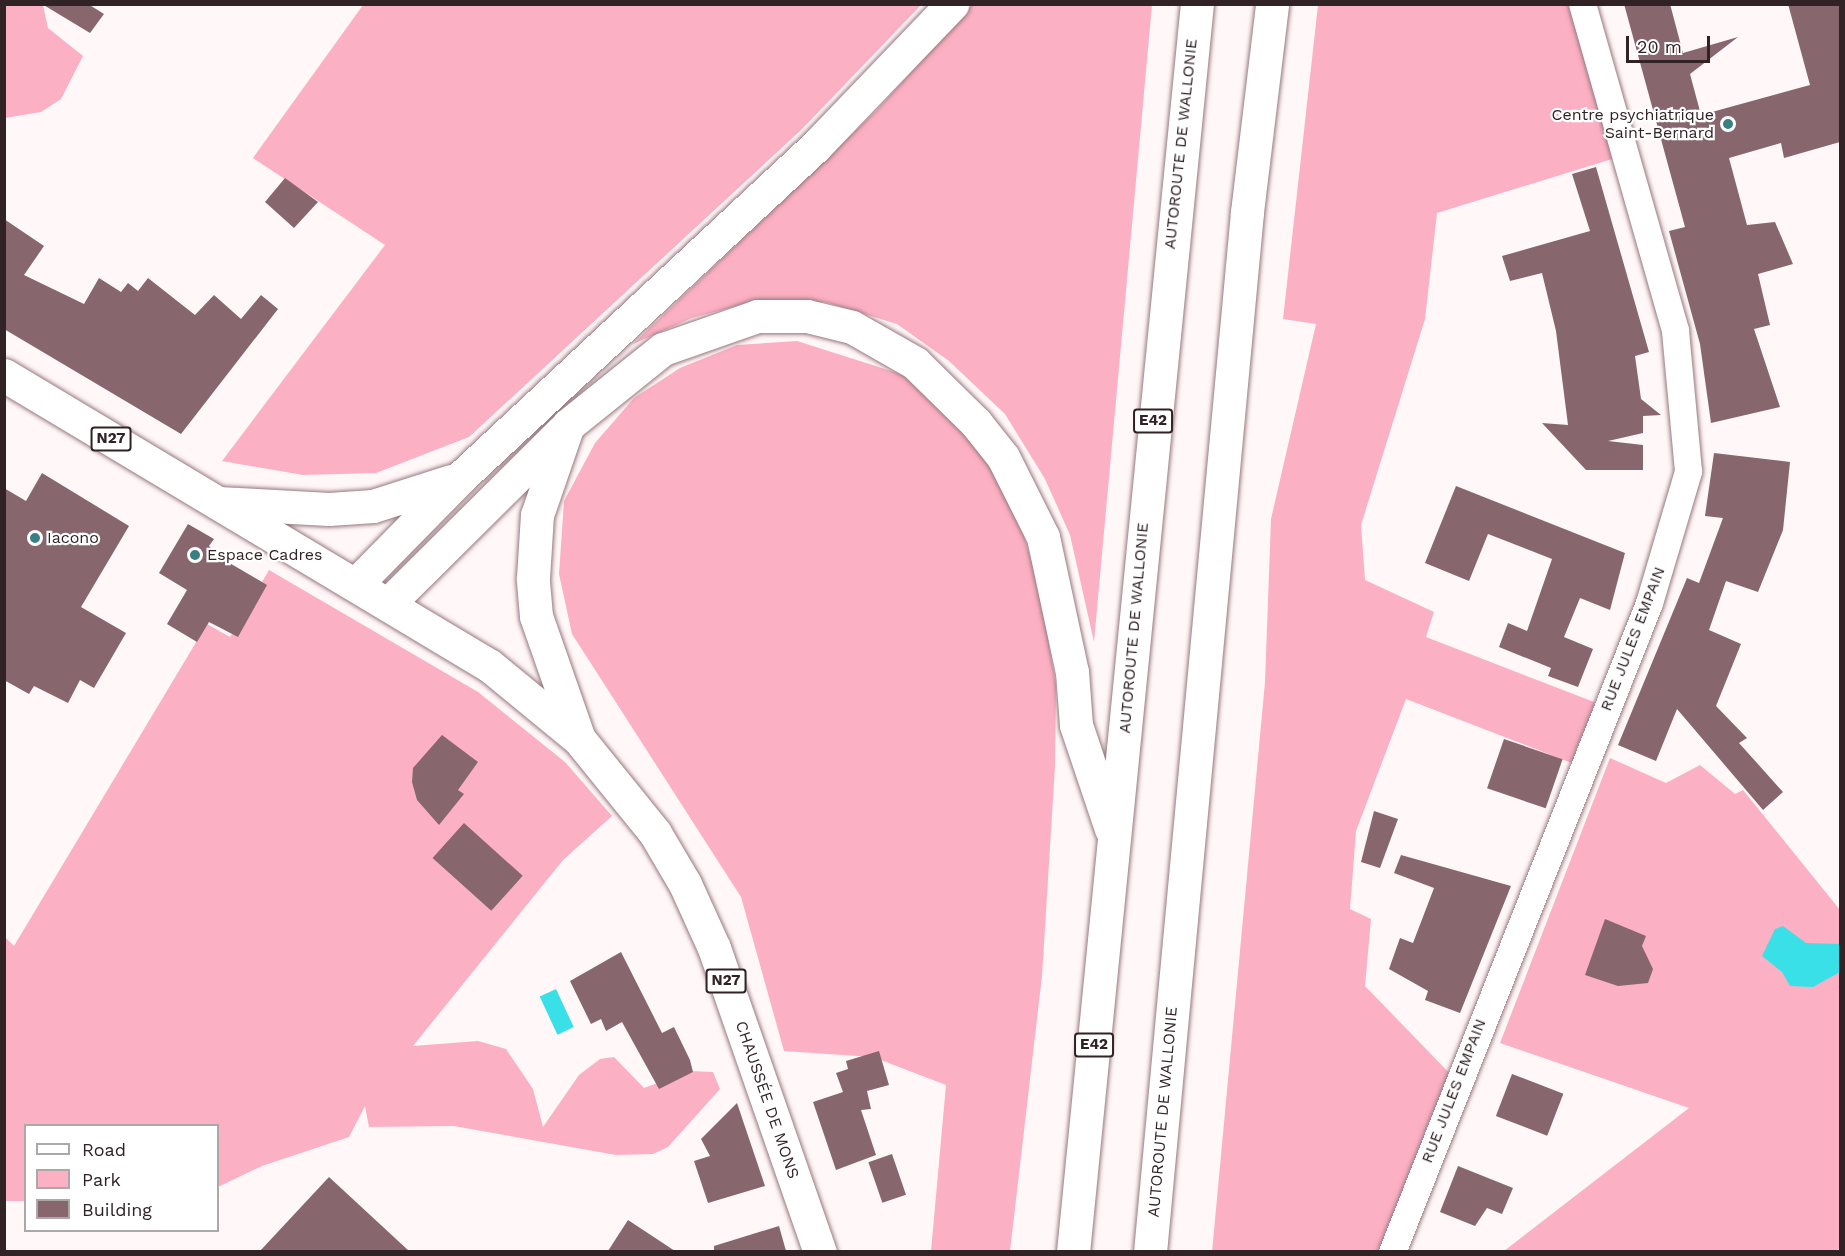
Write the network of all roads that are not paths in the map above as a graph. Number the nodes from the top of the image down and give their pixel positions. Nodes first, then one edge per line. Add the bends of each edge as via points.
1 (952, 4) edge
2 (1197, 4) edge
3 (1272, 4) edge
4 (1582, 4) edge
5 (4, 375) edge
6 (568, 425) junction
7 (461, 477) junction
8 (218, 503) junction
9 (356, 584) junction
10 (389, 603) junction
11 (579, 739) junction
12 (1115, 839) junction
13 (819, 1251) edge
14 (1073, 1251) edge
15 (1150, 1251) edge
16 (1392, 1251) edge

1 - 7 main road via 816,146
2 - 12 main road, AUTOROUTE DE WALLONIE / E42
3 - 15 main road, AUTOROUTE DE WALLONIE via 1247,212
4 - 16 street, RUE JULES EMPAIN via 1675,330 1688,471 1649,603
5 - 8 main road, N27
6 - 10 main road
6 - 11 main road via 537,515 533,578 536,616
6 - 12 main road via 663,349 757,316 807,316 852,327 915,363 976,423 1003,457 1043,537 1072,672 1076,725
7 - 8 main road via 373,506 329,509
7 - 9 main road
8 - 9 main road, N27
9 - 10 main road, N27
10 - 11 main road, N27 via 490,666
11 - 13 main road, CHAUSSÉE DE MONS / N27 via 655,833 690,895 714,948
12 - 14 main road, AUTOROUTE DE WALLONIE / E42

